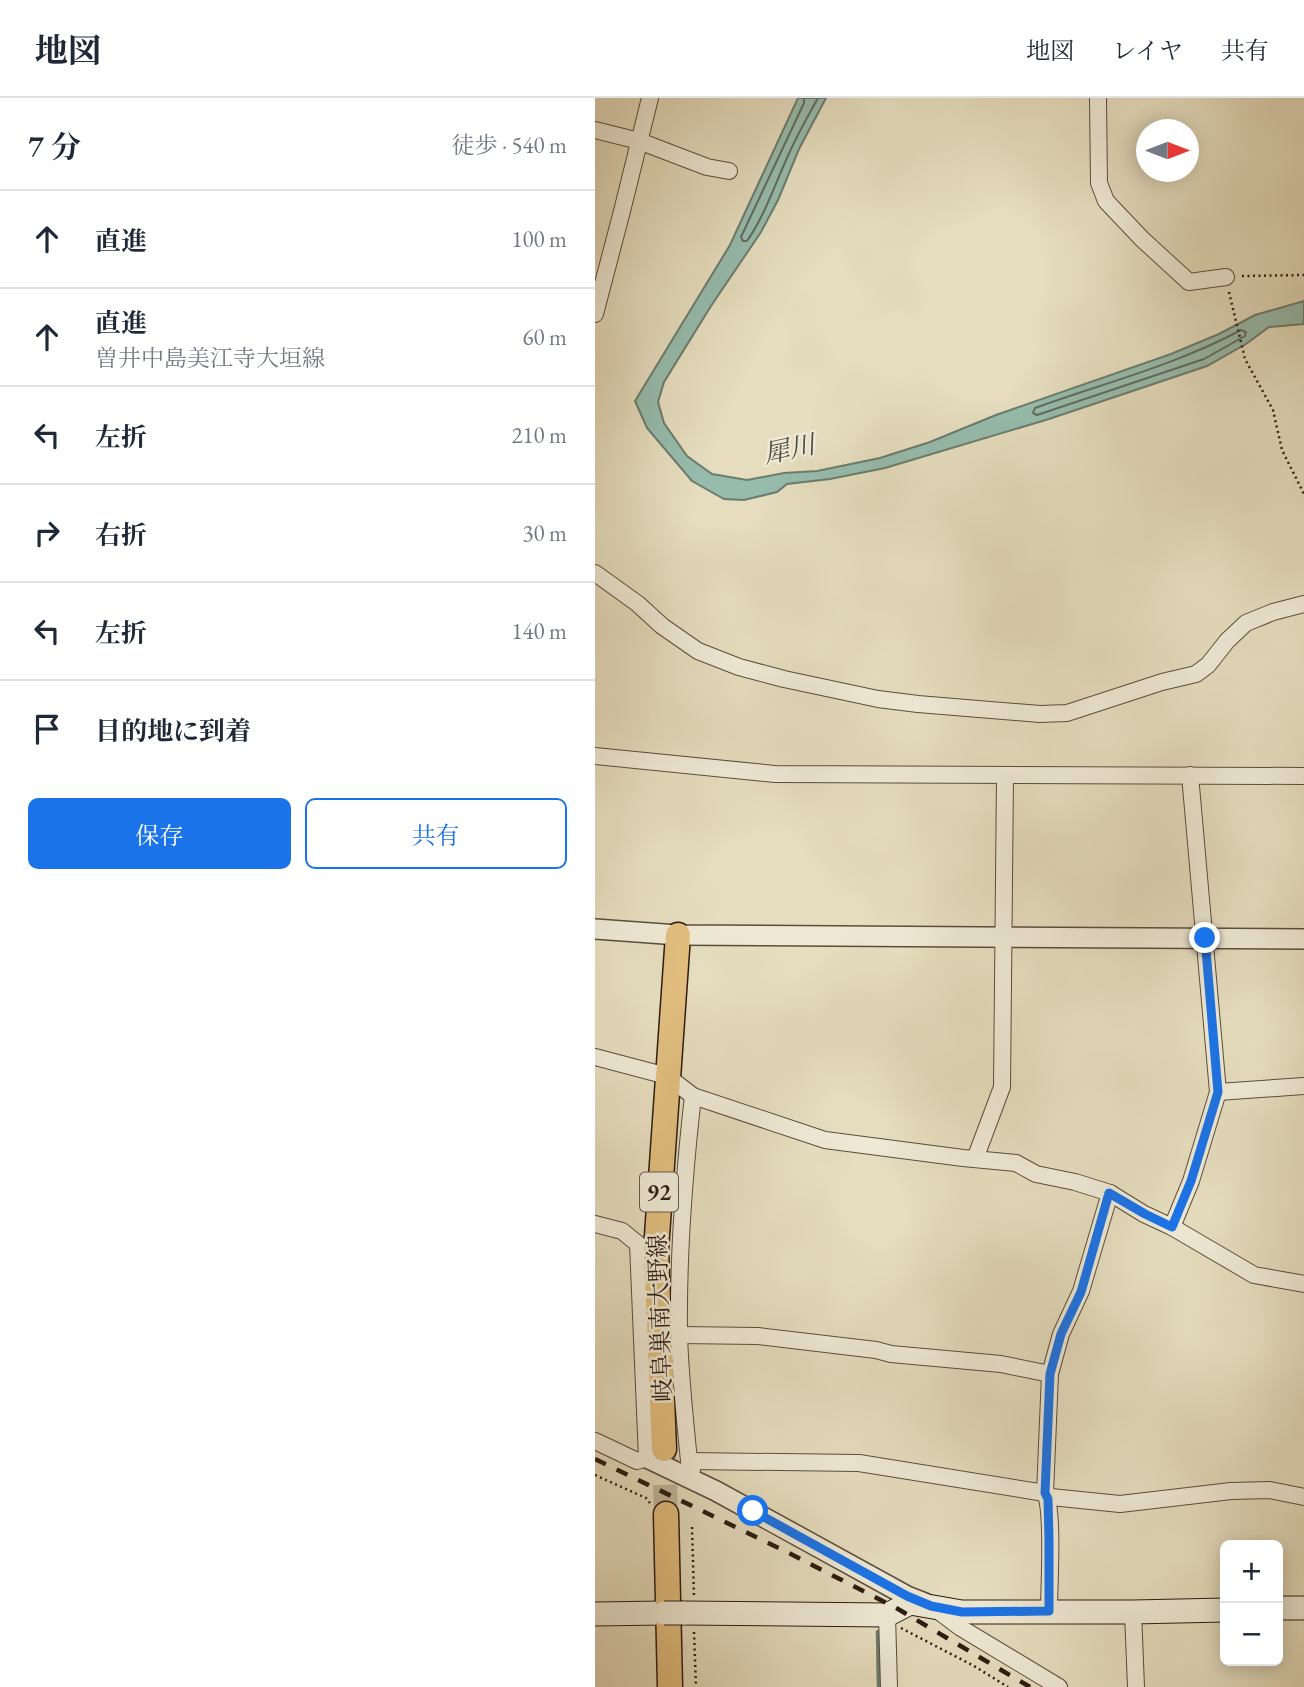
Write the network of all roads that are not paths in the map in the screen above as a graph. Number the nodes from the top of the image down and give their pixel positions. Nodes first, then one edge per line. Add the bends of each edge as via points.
1 (650, 98) edge
2 (1098, 98) edge
3 (595, 130) edge
4 (639, 141) junction
5 (729, 170) dead end
6 (1226, 277) road end
7 (595, 314) edge
8 (595, 573) edge
9 (1304, 604) edge
10 (595, 756) edge
11 (1190, 775) junction
12 (1005, 776) junction
13 (1304, 776) edge
14 (595, 929) edge
15 (678, 935) junction
16 (1002, 936) junction
17 (1205, 938) junction
18 (1304, 939) edge
19 (595, 1057) edge
20 (667, 1076) junction
21 (1304, 1086) edge
22 (1218, 1092) junction
23 (693, 1096) junction
24 (975, 1159) junction
25 (1109, 1193) junction
26 (595, 1224) edge
27 (1172, 1227) junction
28 (1304, 1284) edge
29 (679, 1335) junction
30 (1050, 1374) junction
31 (595, 1441) edge
32 (655, 1453) junction
33 (692, 1470) junction
34 (1045, 1493) junction
35 (1304, 1496) edge
36 (658, 1509) tunnel mouth
37 (931, 1606) junction
38 (1283, 1608) edge
39 (1304, 1608) edge
40 (1220, 1610) edge
41 (1049, 1611) junction
42 (1133, 1612) junction
43 (595, 1614) edge
44 (888, 1620) junction
45 (670, 1687) edge
46 (889, 1687) edge
47 (1059, 1687) edge
48 (1136, 1687) edge

1 - 4 street
2 - 6 street via 1099,183 1106,201 1189,282
3 - 4 street
4 - 5 street via 707,167
4 - 7 street
8 - 9 street via 698,651 739,667 878,699 1039,714 1067,713 1196,674 1246,623
10 - 12 street via 775,774
11 - 12 street
11 - 13 street
11 - 17 street
12 - 16 street
14 - 15 street
15 - 16 street
15 - 20 main road, 岐阜巣南大野線 / 92
16 - 17 street
16 - 24 street via 1002,1087
17 - 18 street
17 - 22 street
19 - 20 street
20 - 23 street
20 - 32 main road, 岐阜巣南大野線 / 92 via 656,1250
21 - 22 street
22 - 27 street
23 - 24 street via 825,1140
23 - 29 street via 684,1182
24 - 25 street via 1016,1163 1036,1174
25 - 27 street
25 - 30 street via 1081,1292 1061,1334
26 - 32 street via 622,1231 638,1244
27 - 28 street via 1254,1275
29 - 30 street via 758,1336 1001,1364
29 - 33 street
30 - 34 street
31 - 32 street via 637,1461
32 - 33 street
33 - 34 street via 859,1463
33 - 37 street
34 - 35 street via 1120,1504 1231,1491 1270,1490
34 - 41 street
36 - 45 main road
37 - 41 main road via 962,1612
37 - 44 main road via 910,1603
37 - 47 street
38 - 39 main road
40 - 42 main road
41 - 42 main road
42 - 48 street
43 - 44 main road
44 - 46 street

